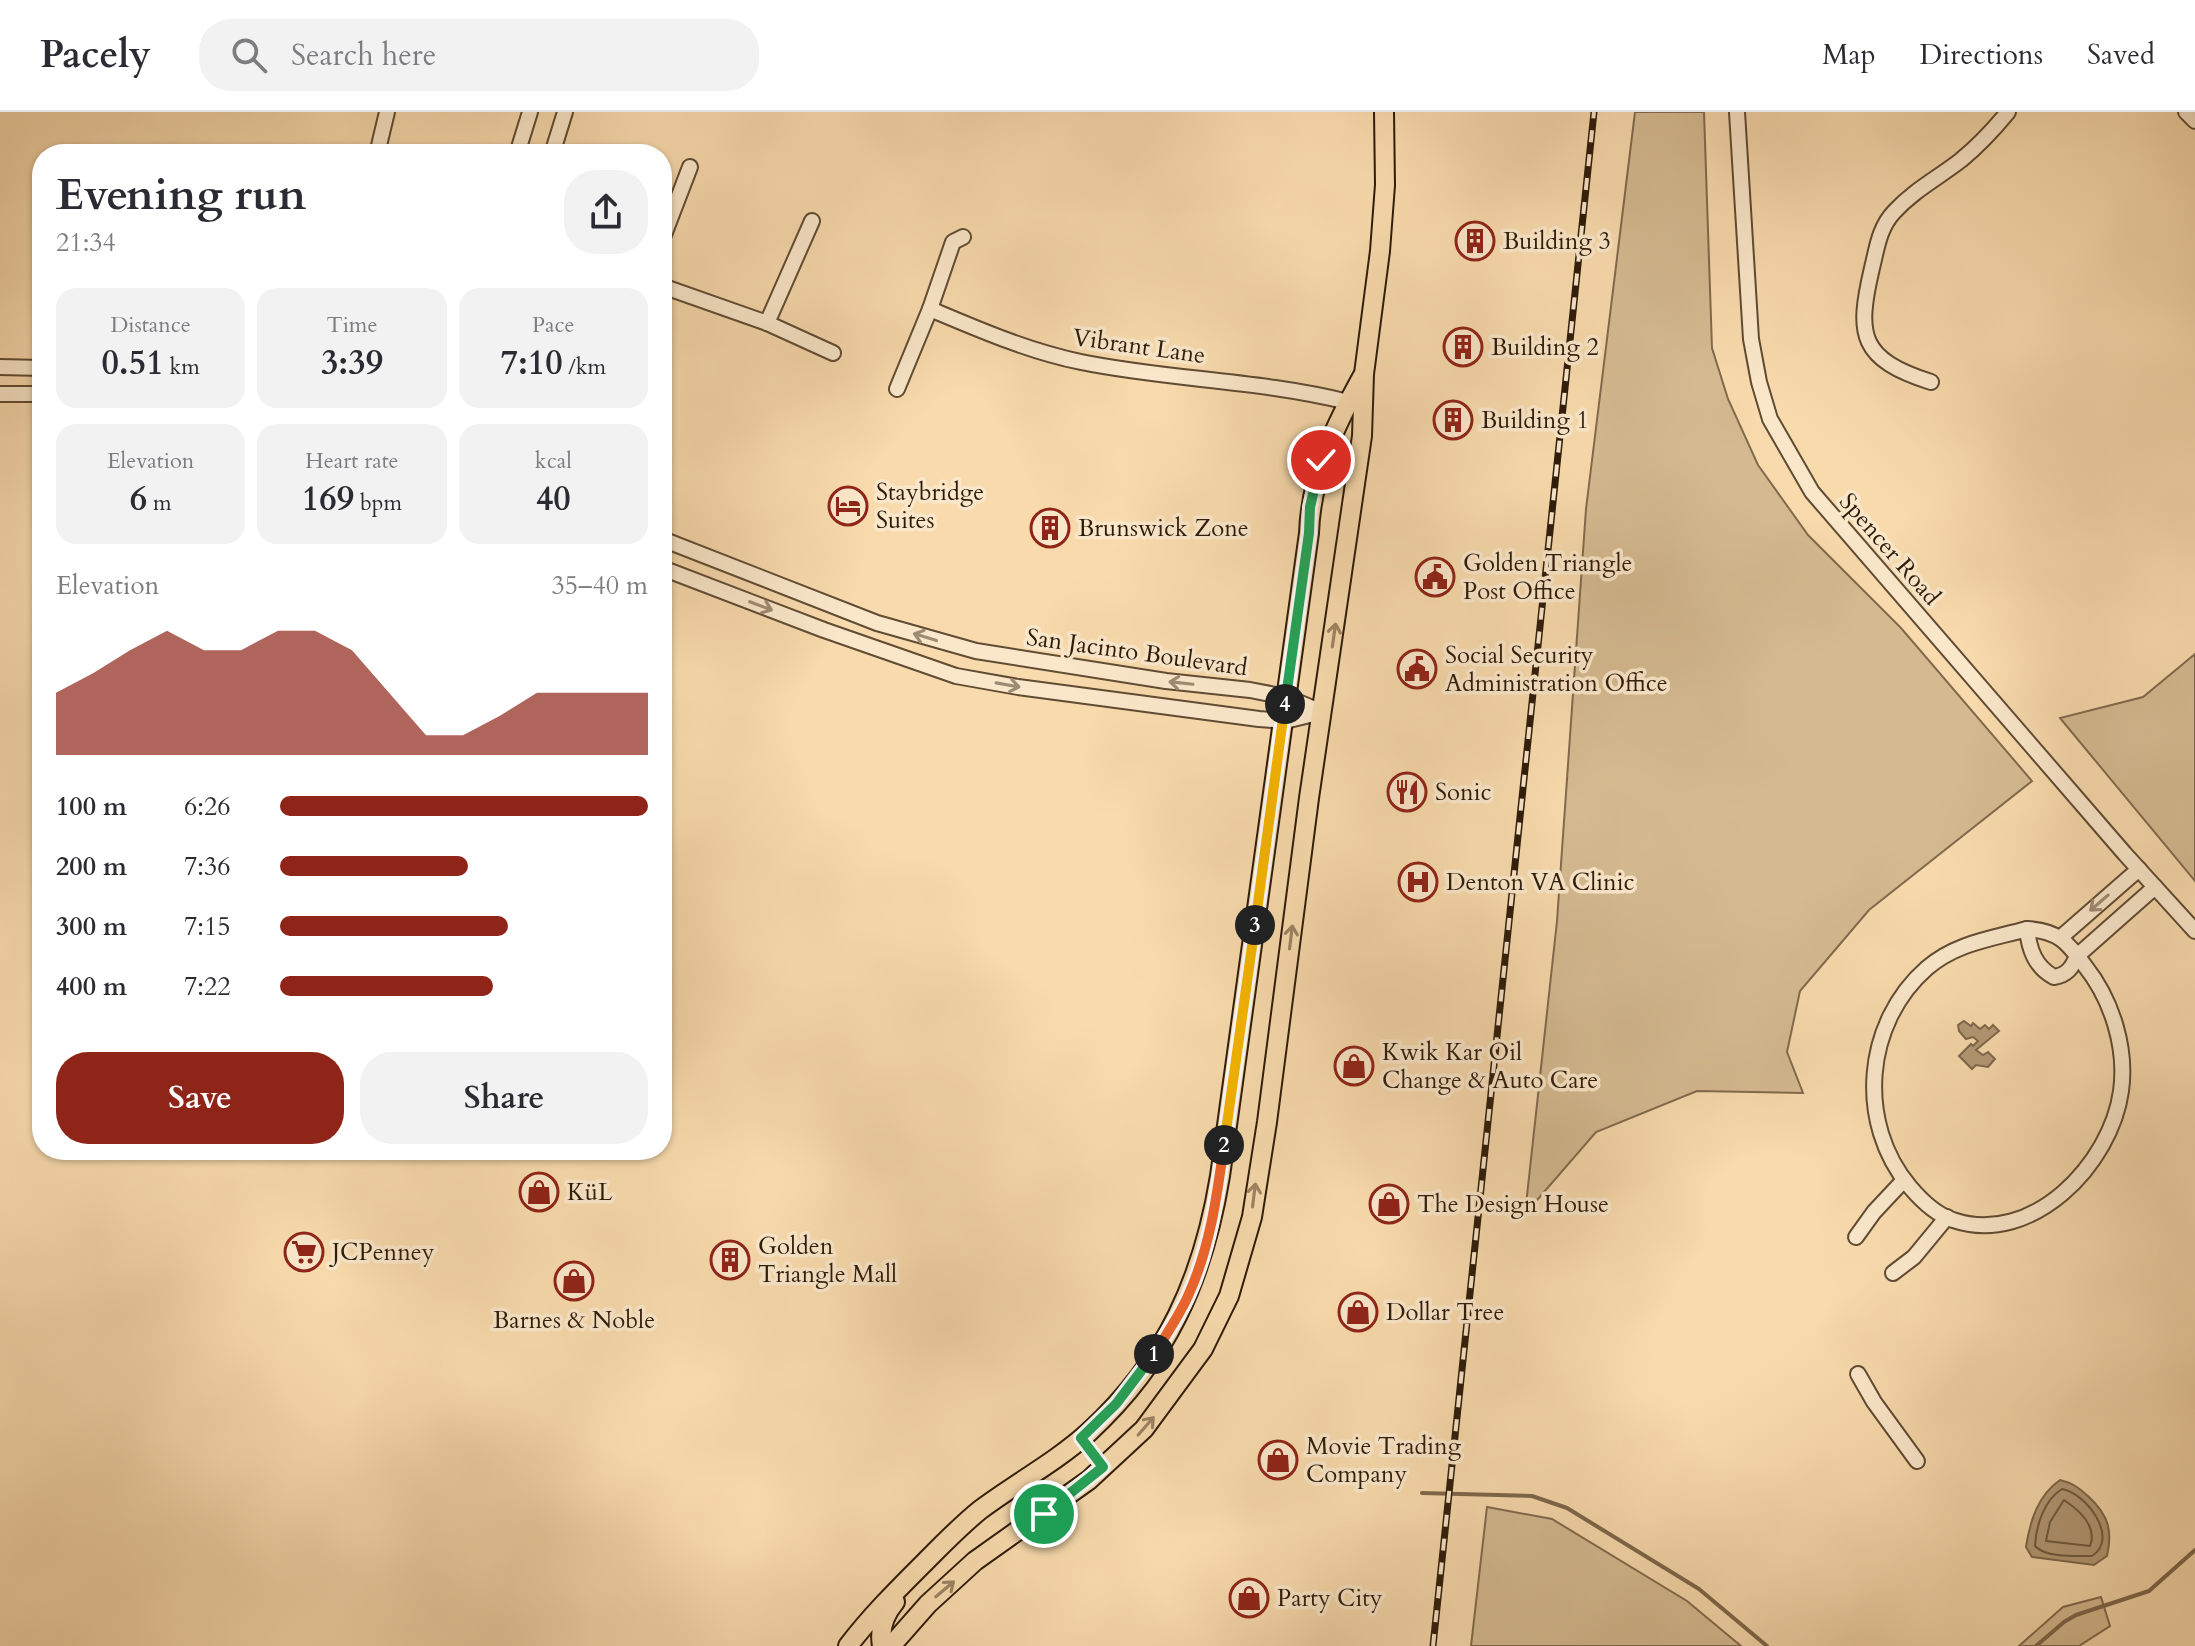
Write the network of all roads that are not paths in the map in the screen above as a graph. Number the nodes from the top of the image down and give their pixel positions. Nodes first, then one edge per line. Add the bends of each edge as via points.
1 (387, 112) edge
2 (530, 112) edge
3 (565, 112) edge
4 (1384, 112) edge
5 (1737, 112) edge
6 (2008, 112) edge
7 (2186, 112) edge
8 (2195, 121) edge
9 (379, 144) edge
10 (520, 144) edge
11 (555, 144) edge
12 (690, 167) dead end
13 (672, 214) edge
14 (812, 221) dead end
15 (963, 237) dead end
16 (672, 290) edge
17 (930, 309) junction
18 (767, 323) junction
19 (833, 353) dead end
20 (0, 367) edge
21 (32, 368) edge
22 (1364, 374) junction
23 (1931, 382) dead end
24 (897, 389) dead end
25 (0, 394) edge
26 (32, 394) edge
27 (1348, 402) junction
28 (672, 543) edge
29 (738, 568) junction
30 (672, 572) edge
31 (729, 593) junction
32 (1103, 671) junction
33 (1086, 696) junction
34 (1286, 697) junction
35 (1110, 699) junction
36 (1322, 712) junction
37 (1285, 721) junction
38 (2139, 869) junction
39 (2155, 887) junction
40 (2027, 929) junction
41 (2195, 931) edge
42 (2060, 938) junction
43 (2077, 956) junction
44 (1904, 1180) junction
45 (1947, 1217) junction
46 (1856, 1237) dead end
47 (1893, 1273) dead end
48 (1858, 1374) dead end
49 (1081, 1438) junction
50 (1917, 1461) dead end
51 (1103, 1467) junction
52 (955, 1530) junction
53 (848, 1646) edge
54 (882, 1646) edge
55 (891, 1646) edge

1 - 9 street
2 - 10 street
3 - 11 street
4 - 22 main road via 1380,251
5 - 38 street, Spencer Road via 1751,339 1770,419 1812,492
6 - 23 street via 1961,160 1924,183 1892,213 1880,232 1866,291 1864,333 1874,352 1903,373
7 - 8 street
12 - 13 street
14 - 18 street
15 - 17 street via 953,242
16 - 18 street
17 - 24 street
17 - 27 street, Vibrant Lane via 1021,347 1082,362
18 - 19 street
20 - 21 street
22 - 27 main road
36 -> 22 main road via 1362,436
25 - 26 street
27 - 34 main road via 1321,460 1310,507
28 - 29 street, San Jacinto Boulevard
29 - 31 street
32 -> 29 street, San Jacinto Boulevard via 952,645 877,623
30 - 31 street, San Jacinto Boulevard
31 -> 33 street, San Jacinto Boulevard via 956,676
32 - 33 street
34 -> 32 street, San Jacinto Boulevard
32 - 35 street
33 - 35 street, San Jacinto Boulevard
34 - 36 street, San Jacinto Boulevard
34 - 37 main road
35 - 37 street, San Jacinto Boulevard
36 - 37 street, San Jacinto Boulevard
51 -> 36 main road via 1144,1429 1203,1349 1229,1296 1252,1217
37 - 49 main road via 1220,1176 1201,1263 1181,1312 1145,1369
38 - 39 street, Spencer Road
38 -> 42 street
39 - 41 street, Spencer Road
39 - 43 street
40 - 42 street
40 - 43 street via 2028,946 2046,973 2063,976
40 - 44 street via 1966,944 1939,958 1890,1012 1877,1054 1874,1100 1884,1140
42 - 43 street
43 - 45 street via 2099,985 2120,1046 2120,1095 2106,1138 2075,1181 2021,1219 1986,1224
44 - 45 street
44 - 46 street
45 - 47 street via 1914,1257
48 - 50 street
49 - 51 main road
49 - 52 main road
55 -> 51 main road via 975,1561
52 - 53 main road
52 - 54 main road via 948,1547 886,1614

